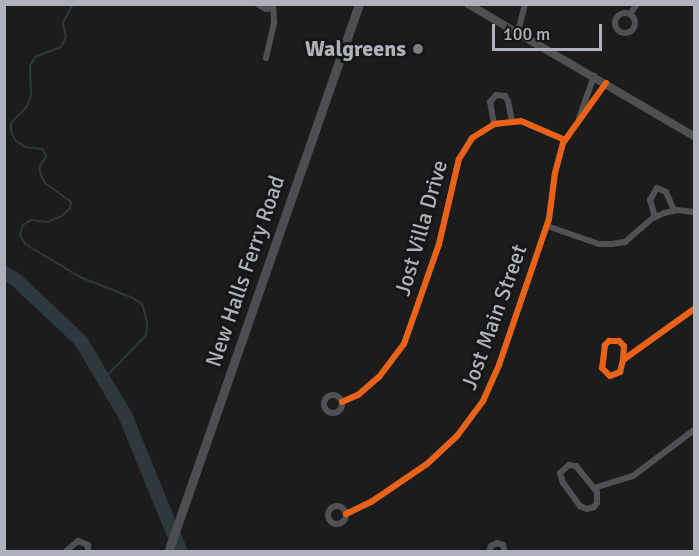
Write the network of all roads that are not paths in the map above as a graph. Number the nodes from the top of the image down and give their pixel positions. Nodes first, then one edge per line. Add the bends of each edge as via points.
1 (257, 4) edge
2 (468, 4) edge
3 (525, 4) edge
4 (637, 4) edge
5 (359, 5) edge
6 (273, 6) edge
7 (630, 14) dead end
8 (518, 32) junction
9 (266, 58) dead end
10 (594, 76) junction
11 (606, 83) junction
12 (579, 118) junction
13 (512, 121) junction
14 (494, 124) junction
15 (694, 136) edge
16 (565, 140) junction
17 (674, 210) junction
18 (694, 212) edge
19 (655, 217) junction
20 (547, 226) junction
21 (694, 309) edge
22 (623, 360) junction
23 (342, 402) dead end
24 (694, 430) edge
25 (594, 488) junction
26 (346, 514) dead end
27 (65, 552) edge
28 (88, 552) edge
29 (168, 552) edge
30 (489, 552) edge
31 (506, 552) edge

1 - 6 street via 266,9
2 - 8 main road
3 - 8 street
4 - 7 street
5 - 29 main road, New Halls Ferry Road
6 - 9 street via 274,22
8 - 10 main road
10 - 11 main road
10 - 12 street, Jost Main Street
11 - 12 street, Jost Main Street
11 - 15 main road
12 - 16 street, Jost Main Street
13 - 14 street, Jost Villa Drive
13 - 14 street via 508,100 496,95 490,102
13 - 16 street, Jost Villa Drive via 530,123
14 - 23 street, Jost Villa Drive via 472,138 459,159 439,244 404,344 379,377 358,395
16 - 20 street, Jost Main Street via 555,173
17 - 18 street
17 - 19 street
17 - 19 street via 666,192 657,188 650,200
19 - 20 street via 625,242 612,244 599,244
20 - 26 street, Jost Main Street via 500,365 475,413 427,465
21 - 22 street
22 - 22 street via 624,346 619,341 609,341 605,345 604,373 615,376
24 - 25 street via 633,476
25 - 25 street via 576,466 569,465 560,473 562,483 587,509 597,503
27 - 28 street via 78,541 88,545
30 - 31 street via 496,543 503,545

